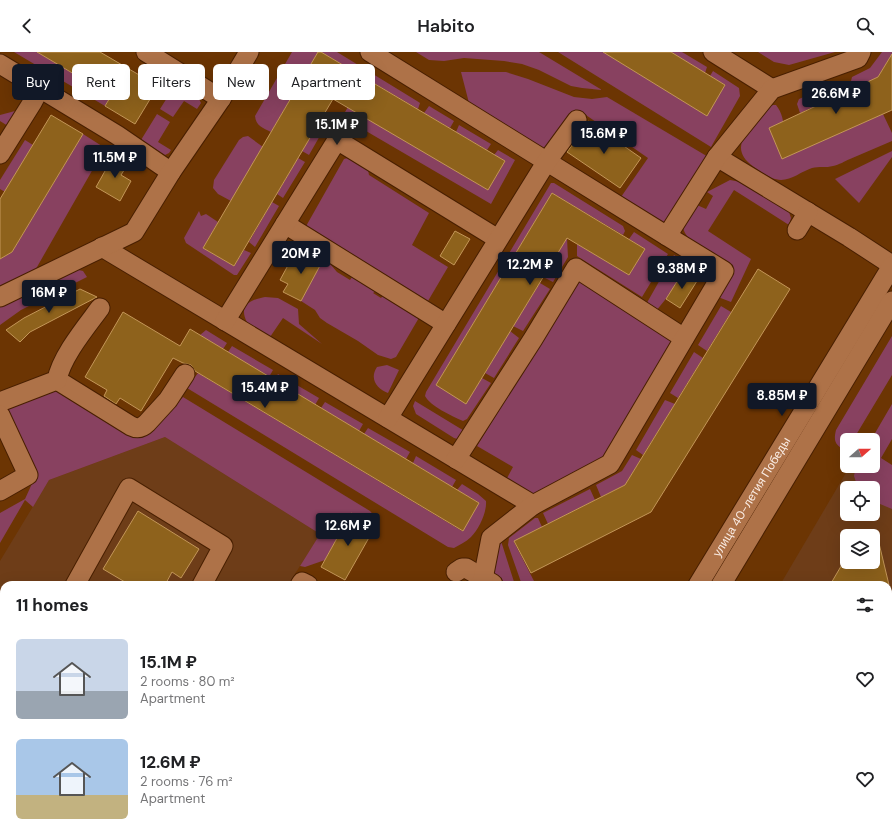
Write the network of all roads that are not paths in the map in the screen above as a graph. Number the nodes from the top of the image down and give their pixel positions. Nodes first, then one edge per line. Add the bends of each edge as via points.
1 (146, 52) edge
2 (249, 52) edge
3 (370, 52) edge
4 (713, 52) edge
5 (860, 52) edge
6 (0, 64) edge
7 (242, 64) edge
8 (12, 71) edge
9 (772, 89) junction
10 (213, 94) edge
11 (34, 100) edge
12 (59, 100) edge
13 (220, 100) edge
14 (577, 120) dead end
15 (0, 154) edge
16 (717, 157) junction
17 (547, 161) junction
18 (171, 172) junction
19 (808, 212) junction
20 (285, 224) junction
21 (797, 230) dead end
22 (667, 236) junction
23 (498, 239) junction
24 (102, 247) junction
25 (892, 266) edge
26 (885, 292) edge
27 (0, 297) edge
28 (892, 301) edge
29 (100, 308) dead end
30 (225, 321) junction
31 (446, 324) junction
32 (684, 338) junction
33 (186, 374) dead end
34 (57, 380) junction
35 (0, 402) edge
36 (0, 415) edge
37 (388, 418) junction
38 (456, 459) junction
39 (0, 491) edge
40 (533, 505) junction
41 (456, 572) dead end
42 (77, 581) edge
43 (204, 581) edge
44 (482, 581) edge
45 (485, 581) edge
46 (701, 581) edge
47 (730, 581) edge

1 - 10 street
2 - 7 street
3 - 17 street
4 - 9 street
5 - 9 street via 858,58
6 - 8 street
9 - 16 street
11 - 15 street
12 - 18 street
13 - 18 street
14 - 17 street
16 - 19 street
16 - 22 street
17 - 22 street
17 - 23 street
18 - 24 street via 134,232
19 - 21 street
19 - 25 street
20 - 23 street via 337,140
20 - 30 street
20 - 31 street
22 - 32 street via 724,271
23 - 31 street
24 - 27 street
24 - 30 street
25 - 26 street, улица 40-летия Победы
26 - 46 street, улица 40-летия Победы
28 - 47 street, улица 40-летия Победы
29 - 34 street via 69,353 58,372
30 - 37 street
31 - 37 street
32 - 38 street via 576,268
32 - 40 street via 610,464
33 - 34 street via 148,423 137,428
34 - 35 street
36 - 39 street via 28,475
37 - 38 street
38 - 40 street
40 - 45 street via 491,538
41 - 44 street via 466,568
42 - 43 street via 129,488 223,546

